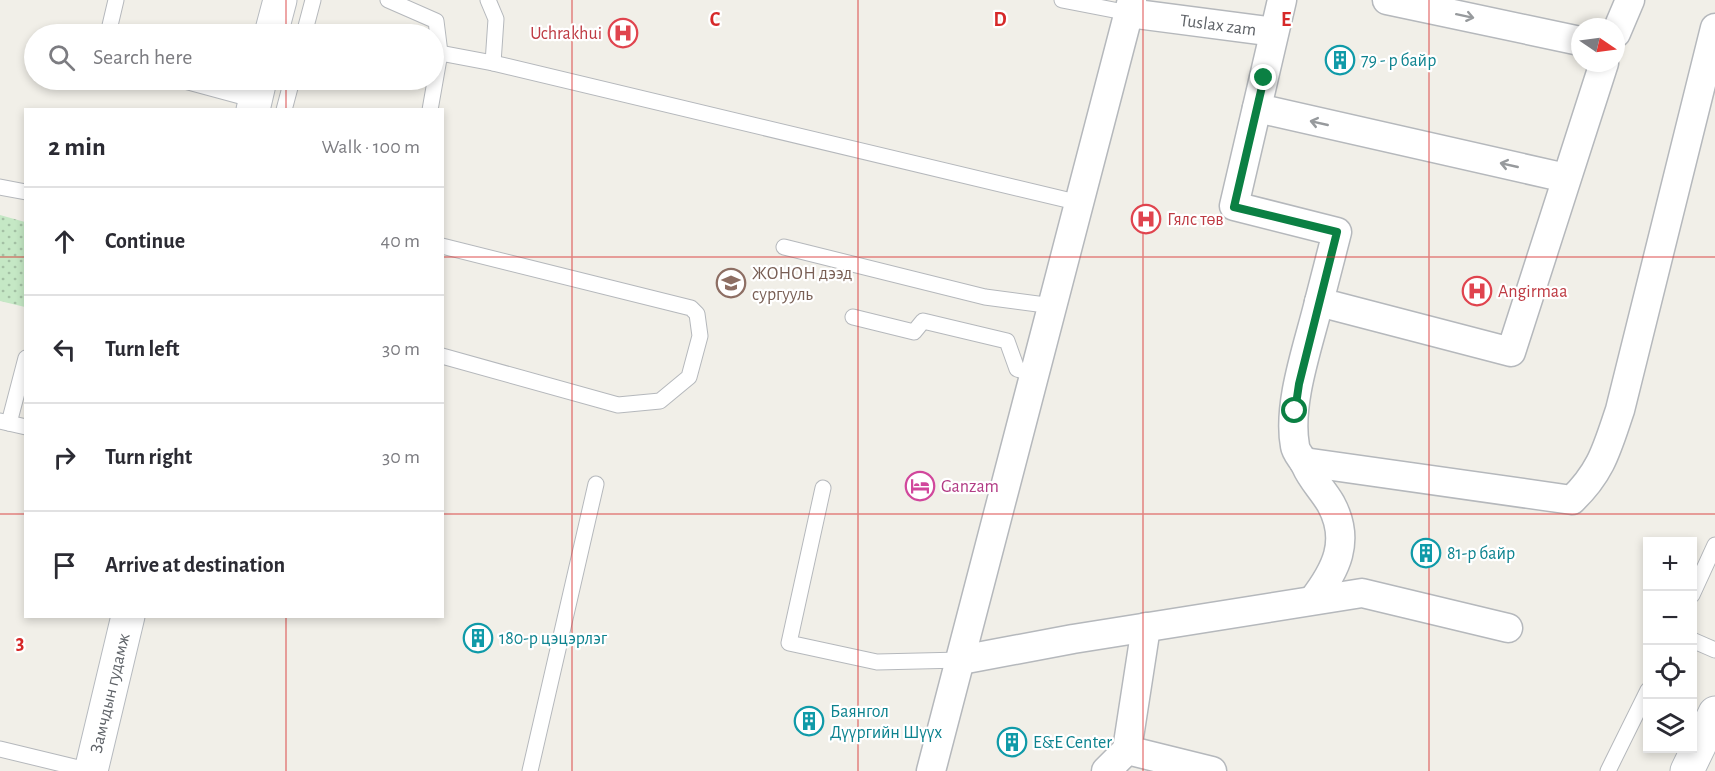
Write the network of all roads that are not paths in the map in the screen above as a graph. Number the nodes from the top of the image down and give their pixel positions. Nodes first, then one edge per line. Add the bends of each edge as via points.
1 (116, 0) edge
2 (280, 0) edge
3 (313, 0) edge
4 (388, 0) edge
5 (488, 0) edge
6 (1062, 0) edge
7 (1282, 0) edge
8 (1387, 0) edge
9 (1630, 0) edge
10 (1130, 7) edge
11 (1622, 18) edge
12 (110, 24) edge
13 (274, 24) edge
14 (307, 24) edge
15 (436, 24) edge
16 (1715, 28) edge
17 (1274, 32) junction
18 (1571, 39) edge
19 (444, 54) edge
20 (493, 63) junction
21 (1601, 72) edge
22 (222, 90) edge
23 (278, 90) edge
24 (434, 90) edge
25 (263, 100) edge
26 (430, 108) edge
27 (1257, 108) junction
28 (1566, 178) junction
29 (0, 187) edge
30 (24, 192) edge
31 (1080, 203) junction
32 (444, 246) edge
33 (784, 247) dead end
34 (1319, 302) junction
35 (1053, 306) junction
36 (853, 317) dead end
37 (444, 357) edge
38 (24, 364) edge
39 (1036, 375) junction
40 (4, 422) edge
41 (24, 427) edge
42 (1304, 462) junction
43 (596, 484) dead end
44 (823, 488) dead end
45 (1715, 545) edge
46 (1694, 591) edge
47 (1313, 600) junction
48 (128, 618) edge
49 (1146, 627) junction
50 (1508, 628) dead end
51 (1697, 641) edge
52 (1715, 650) edge
53 (961, 660) junction
54 (1643, 698) edge
55 (1715, 714) edge
56 (0, 749) edge
57 (1127, 750) junction
58 (91, 771) edge
59 (530, 771) edge
60 (931, 771) edge
61 (1106, 771) edge
62 (1212, 771) edge
63 (1608, 771) edge
64 (1687, 771) edge

1 - 12 lane
2 - 13 street
3 - 14 lane
4 - 15 lane
5 - 20 lane via 496,20
6 - 10 lane
7 - 17 street
8 -> 18 street
9 - 11 street
10 - 17 street, Tuslax zam
10 - 31 street
16 - 42 street via 1620,410 1602,464 1586,486 1572,500
17 - 27 street
19 - 20 lane
20 - 31 lane
21 - 28 street
22 - 25 lane
23 - 25 lane
24 - 26 lane
28 -> 27 street
27 - 34 street via 1234,207 1337,232
28 - 34 street via 1511,352
29 - 30 lane
31 - 35 street
32 - 37 lane via 691,308 697,314 700,336 689,377 660,401 618,405
33 - 35 lane via 985,297
34 - 42 street via 1295,411 1295,447
35 - 39 street
36 - 39 lane via 914,332 923,321 1007,341 1017,369
38 - 40 lane
39 - 53 street
40 - 41 lane
42 - 47 street via 1339,525 1340,548 1333,573
43 - 59 lane
44 - 53 lane via 789,643 877,662
45 - 46 lane
47 - 49 street
47 - 50 street via 1362,594
48 - 58 street, Замчдын гудамж
49 - 53 street
49 - 57 street
51 - 52 lane
53 - 60 street
54 - 63 lane
55 - 64 street
56 - 58 lane
57 - 61 street
57 - 62 street

